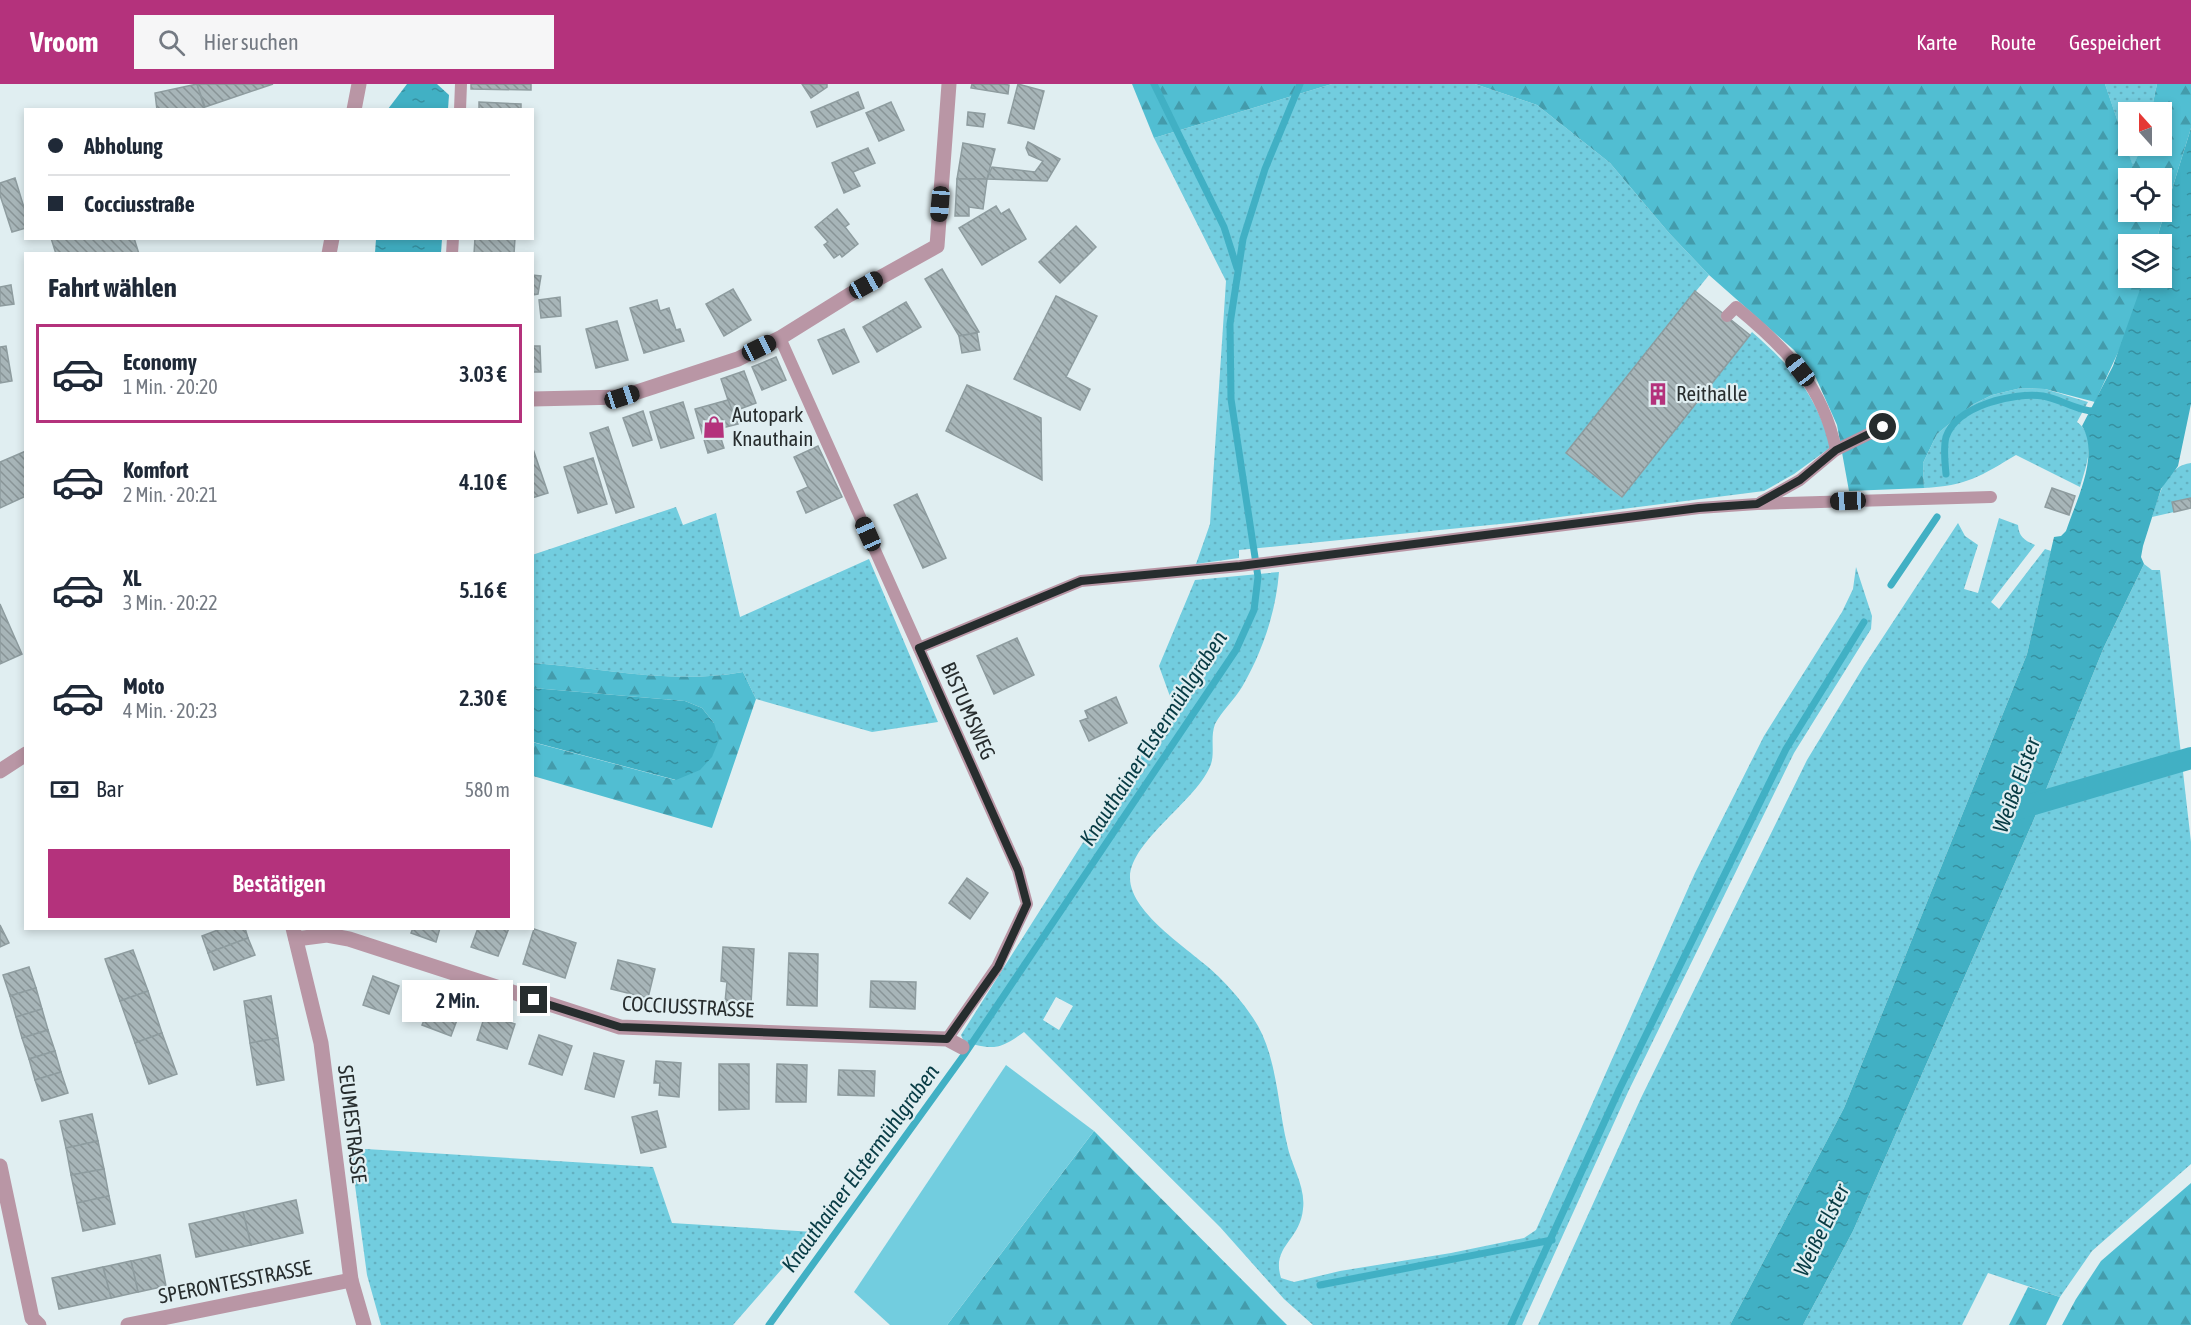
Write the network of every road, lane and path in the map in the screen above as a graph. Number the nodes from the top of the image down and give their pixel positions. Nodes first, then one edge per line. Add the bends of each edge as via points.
1 (359, 84) edge
2 (461, 84) edge
3 (948, 84) edge
4 (354, 108) edge
5 (460, 108) edge
6 (1727, 316) dead end
7 (780, 338) junction
8 (534, 399) edge
9 (1883, 427) dead end
10 (1836, 450) junction
11 (1991, 497) dead end
12 (1757, 504) junction
13 (919, 648) junction
14 (24, 755) edge
15 (0, 771) edge
16 (294, 934) edge
17 (947, 1039) junction
18 (962, 1047) dead end
19 (0, 1166) edge
20 (351, 1280) junction
21 (39, 1325) edge
22 (128, 1325) edge
23 (364, 1325) edge

1 - 4 street
2 - 5 lane
3 - 7 street via 937,246
6 - 10 lane via 1736,307 1789,356 1811,384 1830,421
7 - 8 street via 738,359 622,397
7 - 13 lane, BISTUMSWEG
9 - 10 lane
10 - 12 lane via 1800,480
11 - 12 lane
12 - 13 lane via 1240,566 1081,581
13 - 17 lane, BISTUMSWEG via 1018,870 1027,904 998,967
14 - 15 street
16 - 17 street, COCCIUSSTRASSE via 349,939 620,1027
16 - 20 street, SEUMESTRASSE via 321,1043
17 - 18 street, COCCIUSSTRASSE
19 - 21 street via 32,1318
20 - 22 street, SPERONTESSTRASSE
20 - 23 street, SEUMESTRASSE

